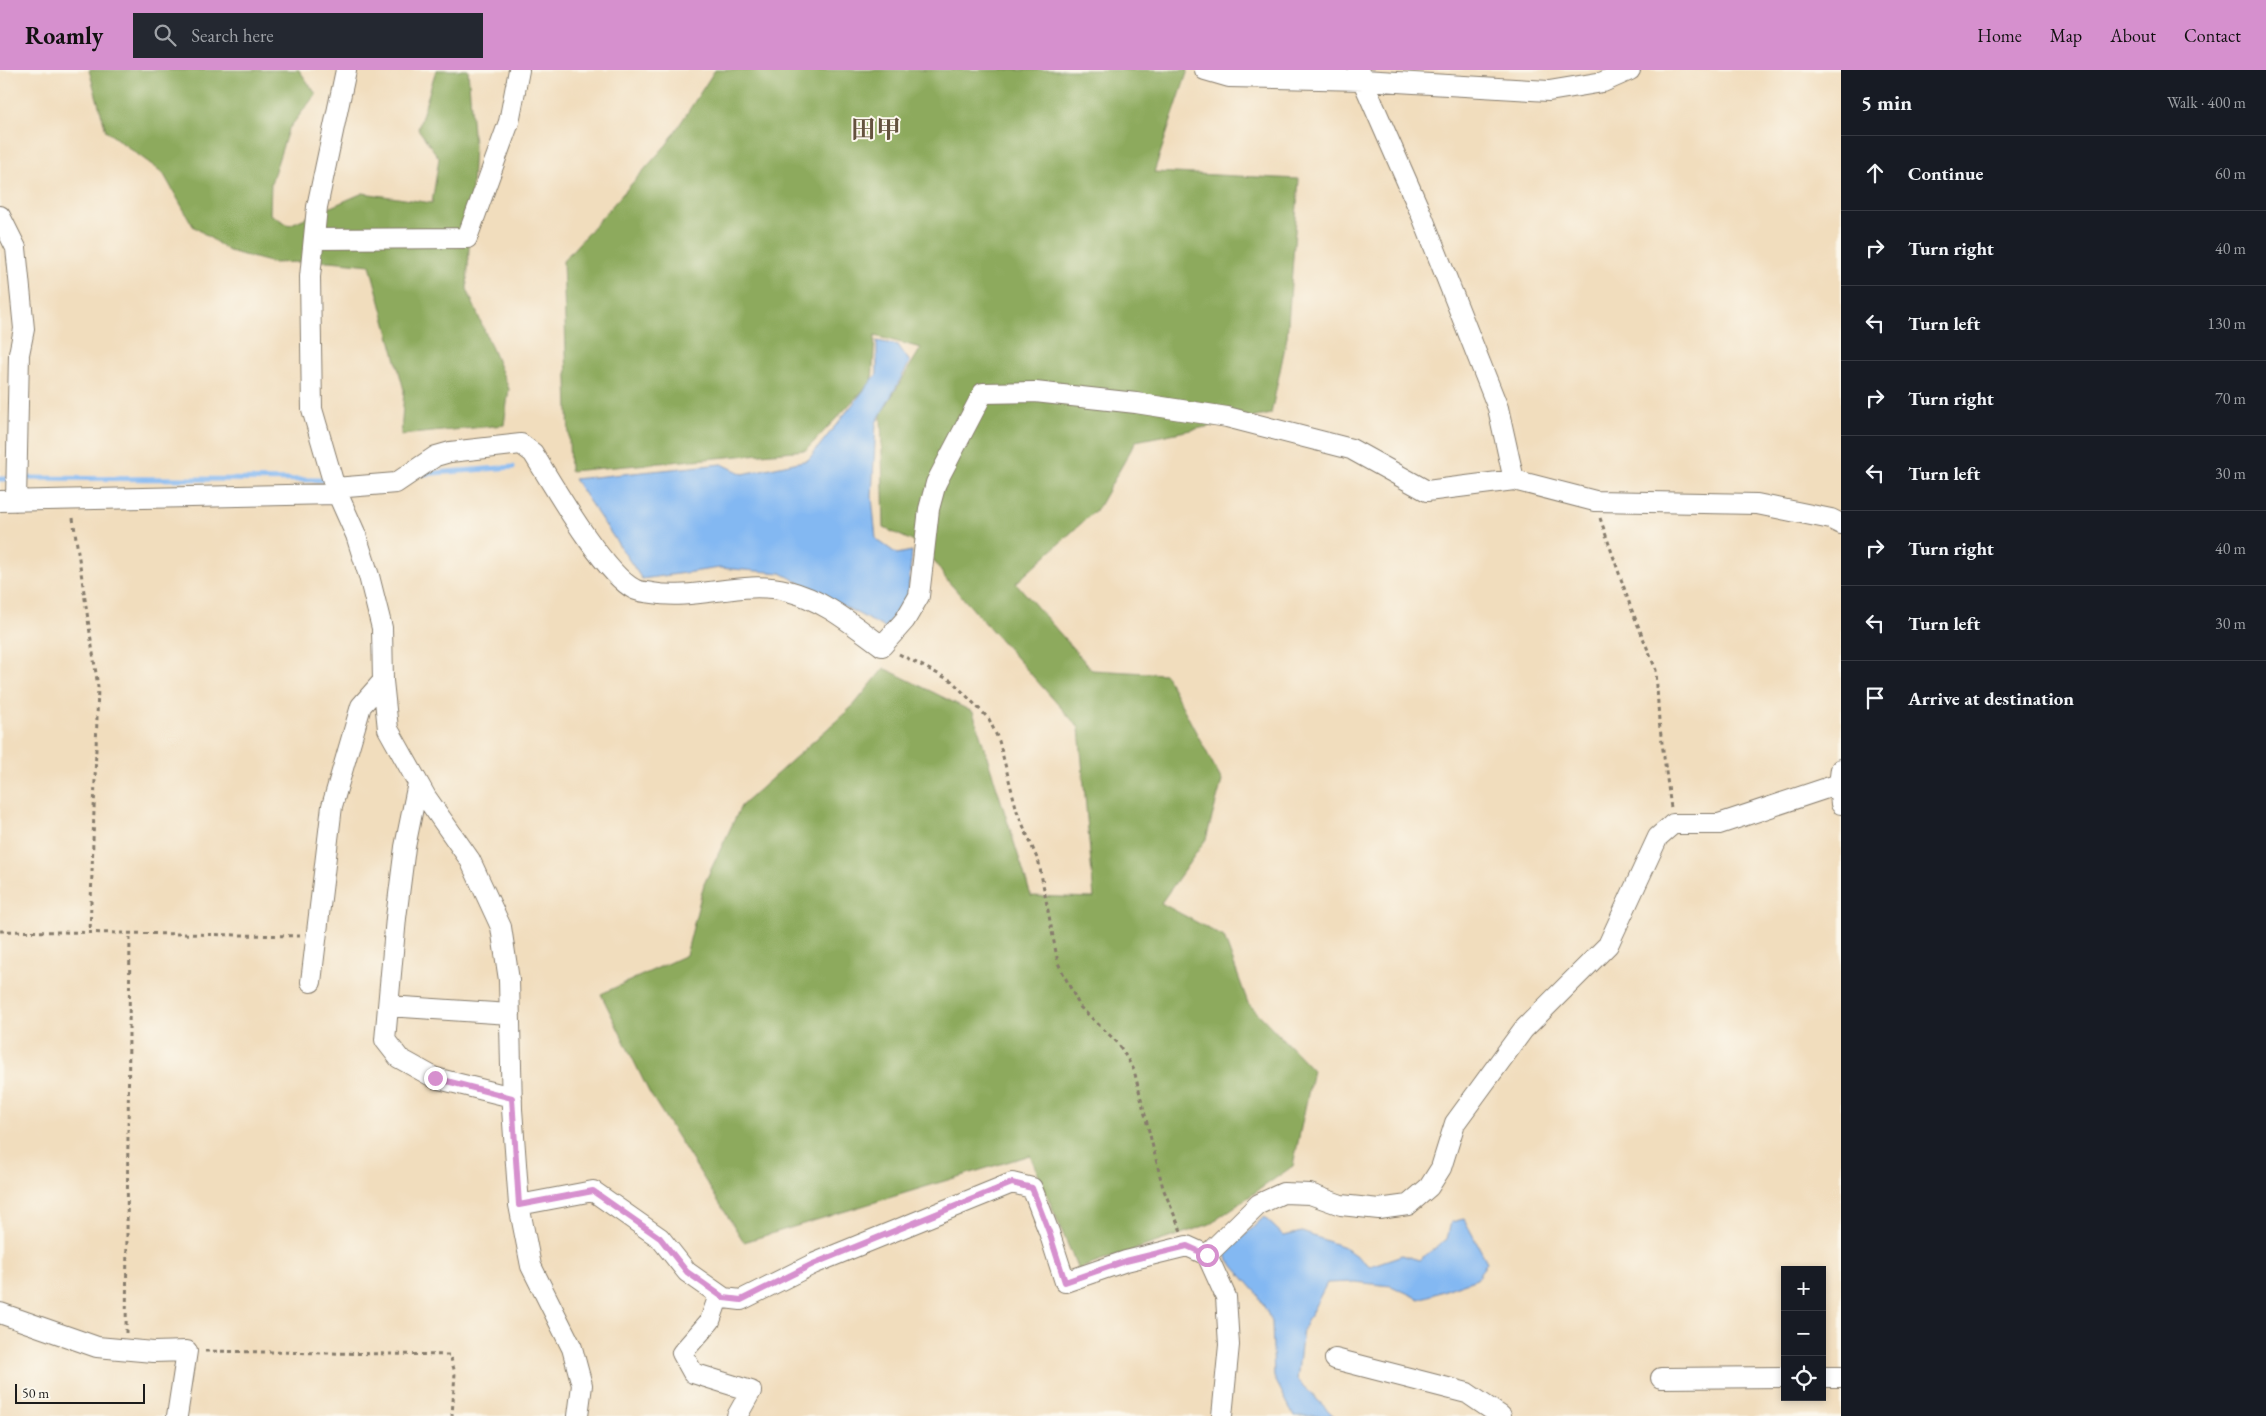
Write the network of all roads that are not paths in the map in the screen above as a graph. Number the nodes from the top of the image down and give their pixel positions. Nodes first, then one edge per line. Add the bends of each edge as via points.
1 (346, 70) edge
2 (519, 70) edge
3 (1205, 70) edge
4 (1630, 70) edge
5 (1360, 75) edge
6 (0, 216) edge
7 (314, 239) junction
8 (1514, 480) junction
9 (336, 491) junction
10 (8, 501) edge
11 (1841, 524) edge
12 (383, 681) junction
13 (418, 783) junction
14 (1840, 786) edge
15 (311, 982) dead end
16 (388, 1006) junction
17 (510, 1014) junction
18 (512, 1098) junction
19 (519, 1205) junction
20 (1207, 1255) junction
21 (719, 1295) junction
22 (0, 1313) edge
23 (1334, 1359) dead end
24 (1781, 1377) edge
25 (1826, 1377) edge
26 (1841, 1377) edge
27 (1661, 1378) dead end
28 (178, 1416) edge
29 (578, 1416) edge
30 (737, 1416) edge
31 (1222, 1416) edge
32 (1501, 1416) edge

1 - 7 street via 317,208
2 - 7 street via 509,122 467,238
3 - 5 street via 1229,77
4 - 5 street via 1603,82 1550,92
5 - 8 street via 1422,216 1498,408
6 - 10 street via 16,248 24,329 19,354
7 - 9 street via 310,277 312,408
8 - 9 street via 1427,491 1351,449 1227,417 1035,392 983,393 936,483 929,509 919,596 905,620 882,646 833,610 788,591 749,587 672,596 634,590 599,555 533,453 521,444 450,452 436,456 396,482
8 - 11 street via 1595,502 1757,504 1831,519
9 - 10 street
9 - 12 street via 370,576 382,628
12 - 13 street via 388,730
12 - 15 street via 360,706 332,806
13 - 16 street via 404,856
13 - 17 street via 470,860 501,927 509,980
14 - 20 street via 1720,824 1674,824 1658,837 1608,945 1523,1030 1455,1123 1441,1168 1429,1187 1408,1205 1379,1209 1340,1205 1310,1194 1283,1193 1259,1204
16 - 17 street
16 - 18 street via 385,1040 399,1058 435,1078
17 - 18 street
18 - 19 street
19 - 21 street via 593,1191 660,1238 687,1272
19 - 29 street via 531,1266 572,1348 582,1385
20 - 21 street via 1187,1246 1126,1261 1065,1282 1032,1188 1012,1183 813,1264 741,1300
20 - 31 street via 1226,1298 1229,1345
21 - 30 street via 710,1321 682,1353 693,1373 751,1391
22 - 28 street via 97,1347 187,1351
23 - 32 street via 1467,1393
24 - 27 street
25 - 26 street

